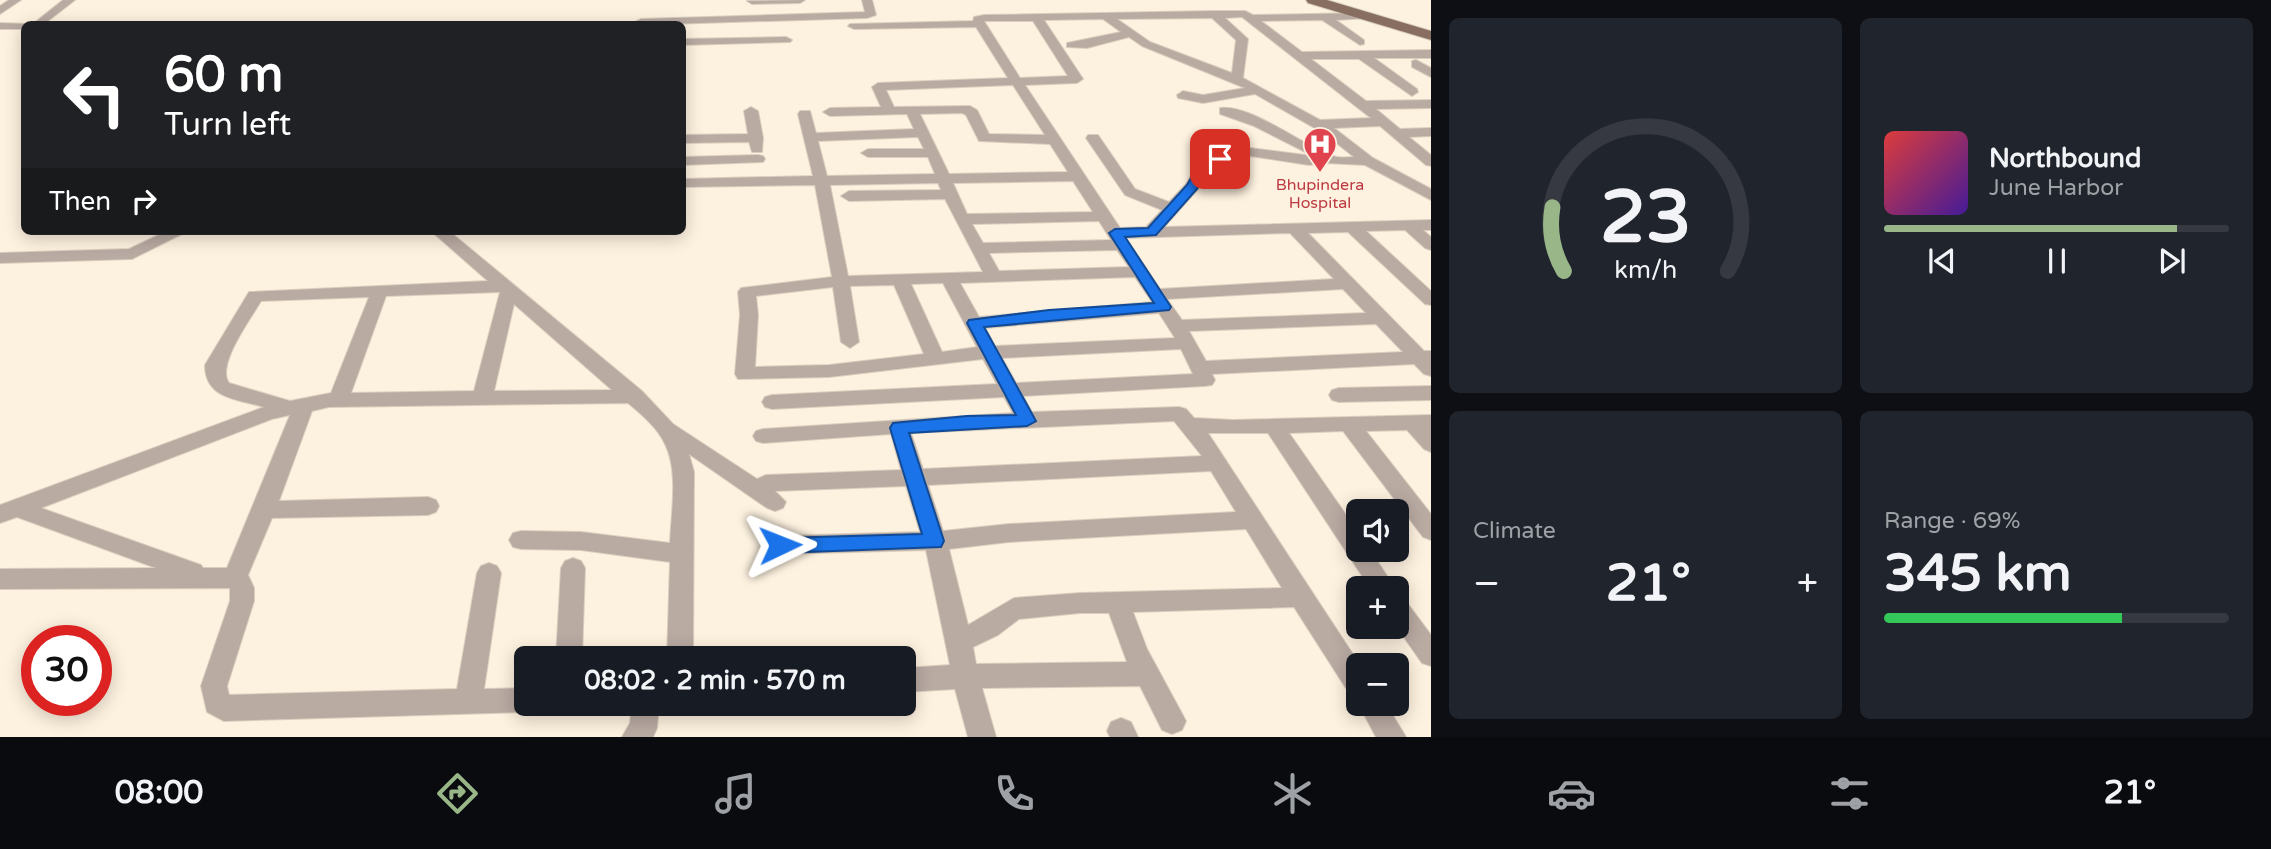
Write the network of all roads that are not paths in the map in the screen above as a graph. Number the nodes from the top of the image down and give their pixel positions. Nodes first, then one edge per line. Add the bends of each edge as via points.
1 (16, 0) edge
2 (70, 0) edge
3 (800, 0) edge
4 (867, 0) edge
5 (1133, 0) edge
6 (1205, 0) edge
7 (1313, 0) edge
8 (1325, 0) edge
9 (752, 1) edge
10 (0, 11) edge
11 (1039, 14) junction
12 (1218, 14) junction
13 (1150, 15) junction
14 (1105, 16) junction
15 (1365, 16) junction
16 (832, 17) junction
17 (1326, 18) junction
18 (756, 19) junction
19 (1253, 19) junction
20 (42, 21) edge
21 (679, 21) edge
22 (979, 24) junction
23 (0, 26) edge
24 (21, 26) edge
25 (1128, 34) junction
26 (1431, 34) edge
27 (786, 40) dead end
28 (686, 42) edge
29 (1360, 42) dead end
30 (1071, 45) dead end
31 (1431, 54) edge
32 (1299, 56) junction
33 (1363, 56) junction
34 (1416, 64) dead end
35 (1431, 73) edge
36 (1237, 79) junction
37 (1019, 83) junction
38 (1257, 90) junction
39 (1412, 92) dead end
40 (1183, 95) dead end
41 (1431, 104) edge
42 (1363, 105) junction
43 (911, 110) junction
44 (751, 111) dead end
45 (890, 111) junction
46 (1225, 111) dead end
47 (830, 112) dead end
48 (805, 114) dead end
49 (1383, 122) junction
50 (1317, 124) junction
51 (1431, 132) edge
52 (923, 133) junction
53 (1396, 133) junction
54 (810, 137) junction
55 (756, 138) junction
56 (1093, 138) dead end
57 (686, 139) edge
58 (1057, 141) junction
59 (868, 153) dead end
60 (933, 153) junction
61 (1329, 158) junction
62 (1428, 158) edge
63 (758, 159) junction
64 (686, 161) edge
65 (1368, 161) junction
66 (1079, 176) junction
67 (763, 181) junction
68 (820, 182) junction
69 (686, 183) edge
70 (947, 187) junction
71 (849, 195) dead end
72 (1431, 195) edge
73 (1171, 209) junction
74 (1105, 216) junction
75 (962, 219) junction
76 (1431, 225) edge
77 (1409, 226) junction
78 (1352, 227) junction
79 (1295, 229) junction
80 (1151, 232) junction
81 (171, 235) edge
82 (444, 235) edge
83 (1119, 239) junction
84 (1431, 245) edge
85 (978, 247) junction
86 (0, 258) edge
87 (1141, 272) junction
88 (995, 278) junction
89 (900, 279) junction
90 (949, 279) junction
91 (840, 281) junction
92 (1347, 284) junction
93 (507, 288) junction
94 (380, 290) junction
95 (1160, 300) junction
96 (1431, 300) edge
97 (1379, 318) junction
98 (975, 323) junction
99 (1176, 326) junction
100 (849, 342) dead end
101 (1188, 343) junction
102 (990, 352) junction
103 (936, 357) junction
104 (1426, 361) edge
105 (1201, 368) junction
106 (1011, 390) junction
107 (1431, 393) edge
108 (1339, 394) dead end
109 (635, 396) junction
110 (482, 398) junction
111 (338, 400) junction
112 (772, 402) dead end
113 (295, 405) junction
114 (1027, 421) junction
115 (1422, 422) edge
116 (1349, 424) junction
117 (1190, 425) junction
118 (1273, 425) junction
119 (899, 428) junction
120 (667, 429) junction
121 (763, 436) dead end
122 (1431, 444) edge
123 (1217, 463) junction
124 (915, 476) junction
125 (428, 506) dead end
126 (264, 510) junction
127 (8, 511) edge
128 (1254, 520) junction
129 (1431, 531) edge
130 (521, 540) dead end
131 (934, 541) junction
132 (780, 545) dead end
133 (680, 554) junction
134 (573, 568) dead end
135 (489, 573) dead end
136 (204, 576) junction
137 (1375, 576) edge
138 (235, 578) junction
139 (0, 579) edge
140 (1300, 596) junction
141 (1117, 603) junction
142 (1409, 624) edge
143 (959, 642) junction
144 (570, 646) edge
145 (680, 646) edge
146 (1431, 654) edge
147 (1346, 666) edge
148 (1147, 674) junction
149 (965, 676) junction
150 (916, 679) edge
151 (514, 700) edge
152 (468, 702) junction
153 (644, 716) edge
154 (1379, 716) edge
155 (1172, 721) dead end
156 (636, 737) edge
157 (982, 737) edge
158 (1392, 737) edge

1 - 10 street
2 - 20 street
3 - 9 street
4 - 16 street via 871,15
5 - 13 street
6 - 12 street
7 - 15 main road
8 - 26 main road
9 - 18 street
11 - 14 street
11 - 22 street via 980,18
11 - 37 street via 1058,54 1077,79
12 - 13 street
12 - 19 street via 1243,14
12 - 36 street via 1242,40
13 - 14 street
14 - 25 street
15 - 17 street
15 - 26 main road
16 - 18 street
16 - 22 street via 842,26 893,30
17 - 19 street
17 - 29 street
18 - 21 street
19 - 32 street
22 - 37 street
23 - 24 street
25 - 30 street
25 - 36 street
27 - 28 street
31 - 33 street
32 - 33 street
32 - 42 street
33 - 39 street
34 - 35 street
36 - 38 street
37 - 45 street via 878,87
37 - 58 street
38 - 40 street via 1200,99
38 - 50 street
41 - 42 street
42 - 49 street
43 - 45 street
43 - 52 street
43 - 58 street via 967,110 986,138
44 - 55 street
45 - 47 street
46 - 61 street
48 - 54 street
49 - 50 street
49 - 53 street
50 - 65 street
51 - 53 street
52 - 54 street
52 - 60 street
53 - 62 street
54 - 68 street
55 - 57 street
55 - 63 street
56 - 73 street via 1130,192
58 - 66 street
59 - 60 street
60 - 70 street
61 - 65 street
61 - 73 street via 1309,161 1261,152 1220,159 1201,170
63 - 64 street
63 - 67 street
65 - 72 street
66 - 70 street
66 - 74 street
67 - 68 street
67 - 69 street
68 - 70 street
68 - 91 street
70 - 71 street
70 - 75 street
73 - 80 street
74 - 75 street
74 - 83 street
75 - 85 street
76 - 77 street
77 - 78 street
77 - 84 street
78 - 79 street
78 - 96 street
79 - 80 street
79 - 92 street
80 - 83 street
81 - 86 street via 132,254
82 - 93 street
83 - 85 street
83 - 87 street
85 - 88 street
87 - 88 street
87 - 95 street
88 - 90 street
89 - 90 street
89 - 91 street
89 - 103 street
90 - 98 street
91 - 100 street
91 - 103 street via 747,292 745,374 829,371
92 - 95 street
92 - 97 street
93 - 94 street
93 - 109 street
93 - 110 street
94 - 111 street
94 - 113 street via 264,294 252,299 215,365 215,378 222,388
95 - 98 street
95 - 99 street
97 - 99 street
97 - 104 street
98 - 102 street
99 - 101 street
101 - 102 street
101 - 105 street
102 - 103 street
102 - 106 street
104 - 105 street
105 - 106 street via 1203,381
106 - 112 street
106 - 114 street
107 - 108 street
109 - 110 street
109 - 120 street
110 - 111 street
111 - 113 street
113 - 126 street
113 - 127 street
114 - 117 street via 1175,414
114 - 119 street
115 - 116 street
115 - 122 street
116 - 118 street
116 - 129 street
117 - 118 street
117 - 123 street
118 - 137 street
119 - 121 street
119 - 124 street
120 - 124 street via 770,492
120 - 133 street via 683,472
123 - 124 street
123 - 128 street
124 - 131 street
125 - 126 street
126 - 138 street
127 - 136 street
128 - 131 street
128 - 140 street
130 - 133 street via 582,541
131 - 132 street
131 - 143 street
133 - 145 street
134 - 144 street
135 - 152 street
136 - 138 street
136 - 139 street
138 - 152 street via 243,589 242,601 214,686 217,704 224,708
140 - 141 street
140 - 147 street
141 - 143 street via 1014,609
141 - 148 street
142 - 146 street
143 - 149 street
148 - 149 street
148 - 155 street
149 - 150 street
149 - 157 street
151 - 152 street
153 - 156 street
154 - 158 street

